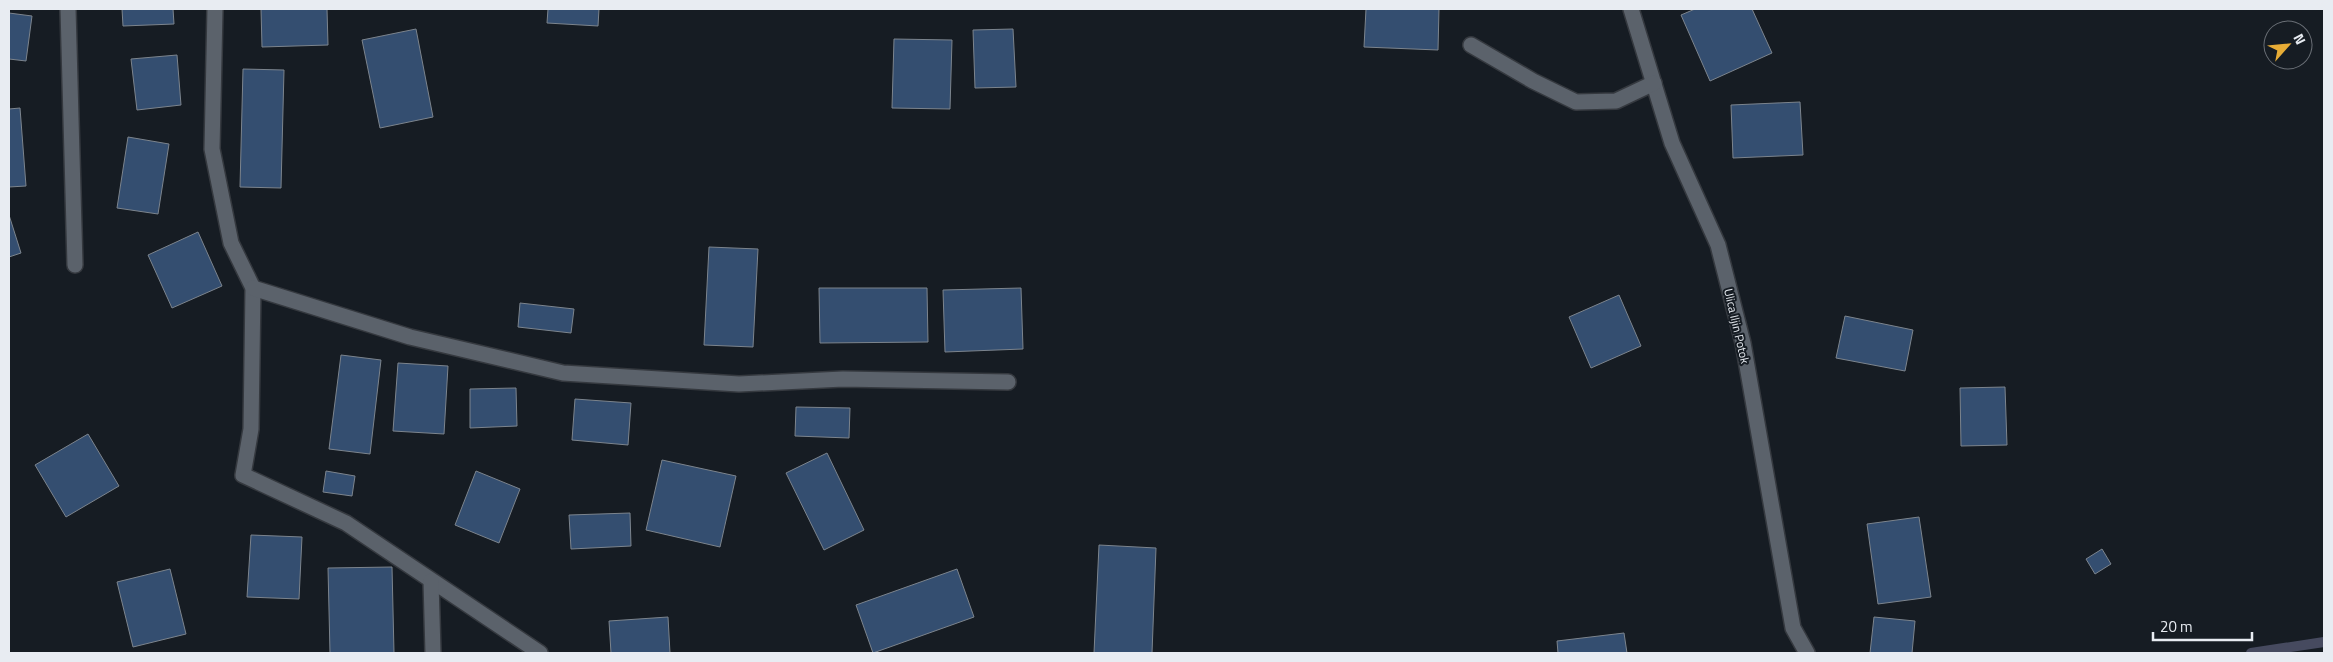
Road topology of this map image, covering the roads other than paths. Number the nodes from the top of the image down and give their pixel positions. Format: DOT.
graph roads {
  1 [pos="68,9"];
  2 [pos="215,9"];
  3 [pos="1631,9"];
  4 [pos="1472,45"];
  5 [pos="1654,82"];
  6 [pos="75,265"];
  7 [pos="253,288"];
  8 [pos="1008,382"];
  9 [pos="431,581"];
  10 [pos="432,653"];
  11 [pos="540,653"];
  12 [pos="1807,653"];
  1 -- 6 [label="street"];
  2 -- 7 [label="street"];
  3 -- 5 [label="street, Ulica Iljin Potok"];
  4 -- 5 [label="street"];
  5 -- 12 [label="street, Ulica Iljin Potok"];
  7 -- 8 [label="street"];
  7 -- 9 [label="street"];
  9 -- 10 [label="street"];
  9 -- 11 [label="street"];
}
